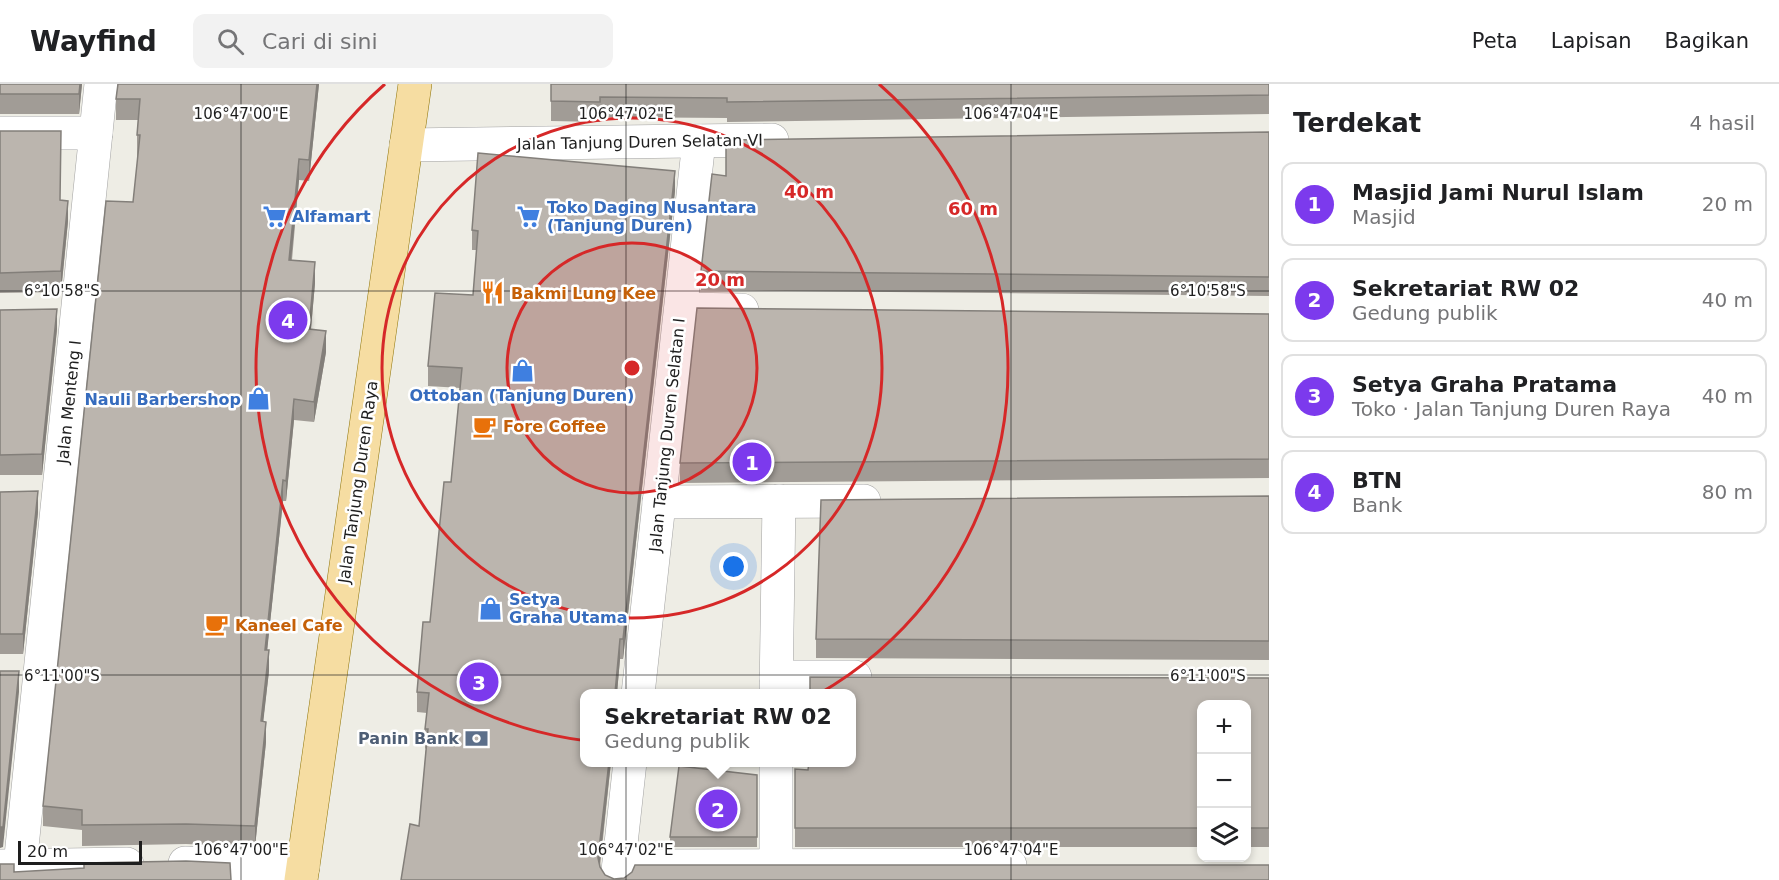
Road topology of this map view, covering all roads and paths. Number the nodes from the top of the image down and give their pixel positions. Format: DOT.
graph roads {
  1 [pos="101,84"];
  2 [pos="415,84"];
  3 [pos="0,133"];
  4 [pos="96,133"];
  5 [pos="806,140"];
  6 [pos="699,141"];
  7 [pos="406,145"];
  8 [pos="681,309"];
  9 [pos="78,310"];
  10 [pos="775,310"];
  11 [pos="45,311"];
  12 [pos="24,493"];
  13 [pos="59,493"];
  14 [pos="898,500"];
  15 [pos="779,501"];
  16 [pos="659,502"];
  17 [pos="881,677"];
  18 [pos="776,685"];
  19 [pos="638,689"];
  20 [pos="629,767"];
  21 [pos="776,767"];
  22 [pos="776,865"];
  23 [pos="1034,865"];
  24 [pos="10,866"];
  25 [pos="618,873"];
  26 [pos="302,874"];
  1 -- 4 [label="street, Jalan Menteng I"];
  2 -- 7 [label="main road, Jalan Tanjung Duren Raya"];
  3 -- 4 [label="street"];
  4 -- 9 [label="street, Jalan Menteng I"];
  5 -- 6 [label="street, Jalan Tanjung Duren Selatan VI"];
  6 -- 7 [label="street, Jalan Tanjung Duren Selatan VI"];
  6 -- 8 [label="street, Jalan Tanjung Duren Selatan I"];
  7 -- 26 [label="main road, Jalan Tanjung Duren Raya"];
  8 -- 10 [label="street"];
  8 -- 16 [label="street, Jalan Tanjung Duren Selatan I"];
  9 -- 11 [label="street"];
  9 -- 13 [label="street, Jalan Menteng I"];
  12 -- 13 [label="street"];
  13 -- 24 [label="street, Jalan Menteng I"];
  14 -- 15 [label="street"];
  15 -- 16 [label="street"];
  15 -- 18 [label="street"];
  16 -- 19 [label="street, Jalan Tanjung Duren Selatan I"];
  17 -- 18 [label="street"];
  20 -- 25 [label="street"];
  21 -- 22 [label="street"];
  22 -- 23 [label="street"];
  22 -- 25 [label="street"];
  24 -- 26 [label="street"];
}
